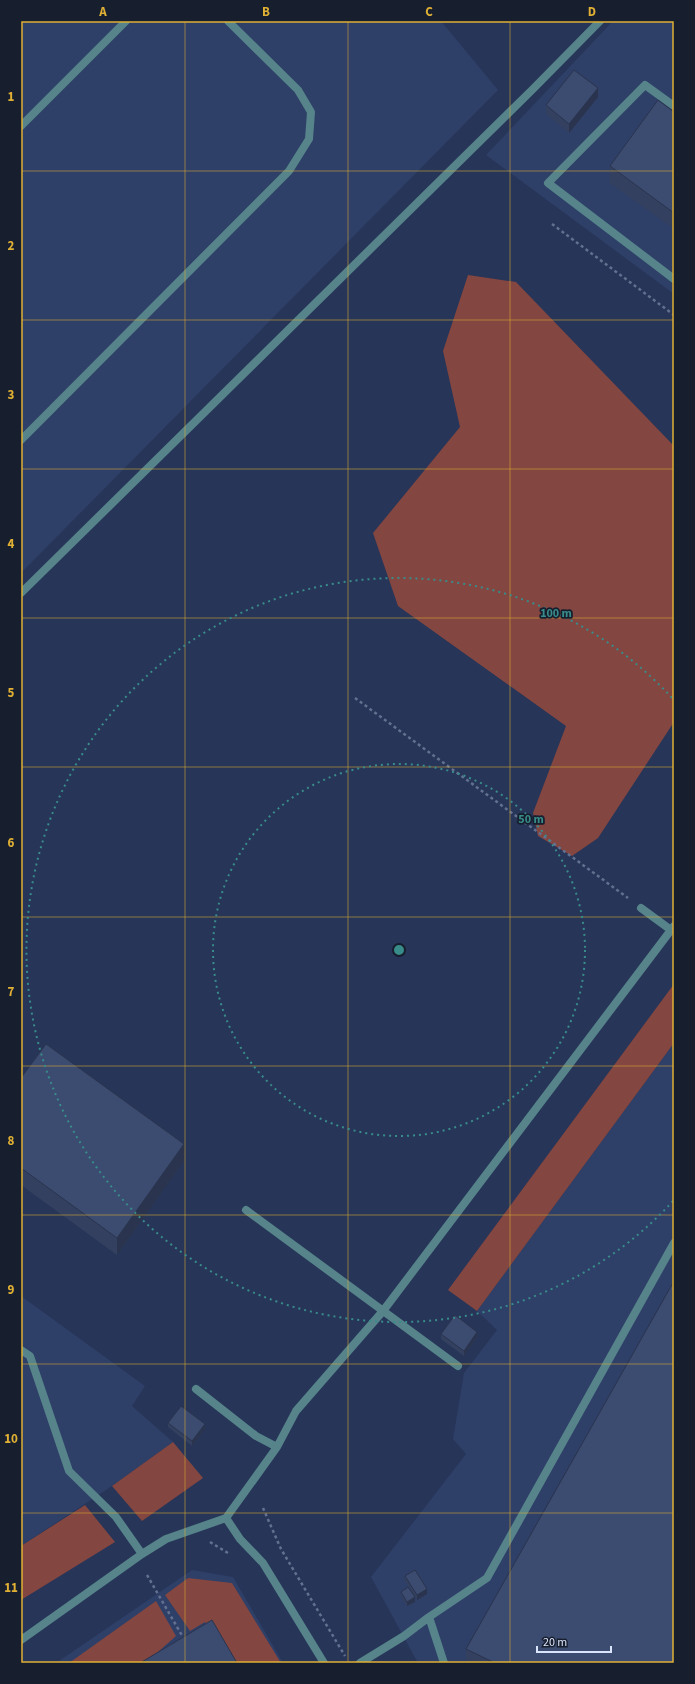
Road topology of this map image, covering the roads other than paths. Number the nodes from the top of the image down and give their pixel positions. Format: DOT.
graph roads {
  1 [pos="126,21"];
  2 [pos="228,21"];
  3 [pos="600,21"];
  4 [pos="674,106"];
  5 [pos="21,126"];
  6 [pos="674,278"];
  7 [pos="21,440"];
  8 [pos="21,593"];
  9 [pos="641,908"];
  10 [pos="673,928"];
  11 [pos="246,1210"];
  12 [pos="674,1243"];
  13 [pos="383,1311"];
  14 [pos="21,1350"];
  15 [pos="458,1366"];
  16 [pos="196,1389"];
  17 [pos="277,1447"];
  18 [pos="226,1518"];
  19 [pos="142,1554"];
  20 [pos="429,1617"];
  21 [pos="21,1640"];
  22 [pos="324,1663"];
  23 [pos="360,1663"];
  24 [pos="444,1663"];
  1 -- 5 [label="lane"];
  2 -- 7 [label="lane"];
  3 -- 8 [label="lane"];
  4 -- 6 [label="lane"];
  9 -- 10 [label="lane"];
  10 -- 13 [label="lane"];
  11 -- 13 [label="lane"];
  12 -- 20 [label="lane"];
  13 -- 15 [label="lane"];
  13 -- 17 [label="lane"];
  14 -- 19 [label="lane"];
  16 -- 17 [label="lane"];
  17 -- 18 [label="lane"];
  18 -- 19 [label="lane"];
  18 -- 22 [label="lane"];
  19 -- 21 [label="lane"];
  20 -- 23 [label="lane"];
  20 -- 24 [label="lane"];
}
